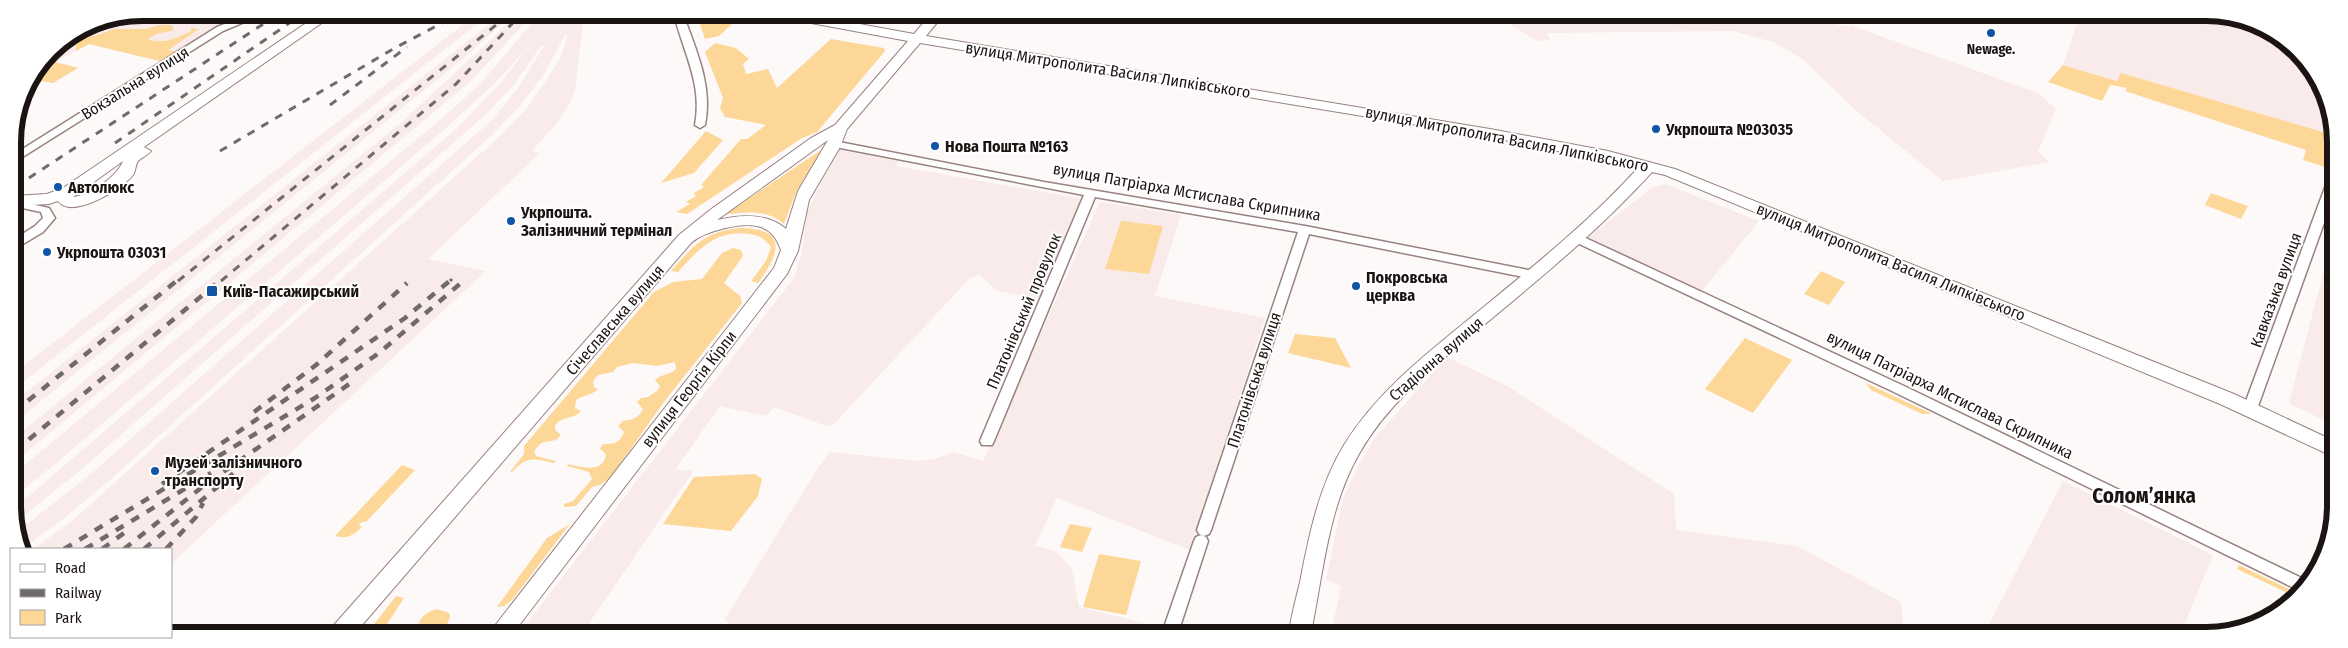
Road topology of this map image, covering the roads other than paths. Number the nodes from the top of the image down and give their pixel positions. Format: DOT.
graph roads {
  1 [pos="238,22"];
  2 [pos="316,22"];
  3 [pos="328,22"];
  4 [pos="681,22"];
  5 [pos="826,22"];
  6 [pos="931,22"];
  7 [pos="916,38"];
  8 [pos="700,125"];
  9 [pos="840,128"];
  10 [pos="834,144"];
  11 [pos="22,154"];
  12 [pos="128,165"];
  13 [pos="1649,166"];
  14 [pos="103,169"];
  15 [pos="69,191"];
  16 [pos="1091,193"];
  17 [pos="22,202"];
  18 [pos="22,204"];
  19 [pos="2327,206"];
  20 [pos="1305,230"];
  21 [pos="1577,238"];
  22 [pos="686,239"];
  23 [pos="22,240"];
  24 [pos="790,251"];
  25 [pos="1533,275"];
  26 [pos="2250,409"];
  27 [pos="987,441"];
  28 [pos="2327,447"];
  29 [pos="2298,584"];
  30 [pos="363,608"];
  31 [pos="1302,626"];
  32 [pos="346,627"];
  33 [pos="360,627"];
  34 [pos="505,627"];
  35 [pos="1172,627"];
  1 -- 11 [label="street, Вокзальна вулиця"];
  2 -- 14 [label="street"];
  3 -- 12 [label="street"];
  4 -- 8 [label="street"];
  5 -- 7 [label="street, вулиця Митрополита Василя Липківського"];
  6 -- 7 [label="street, Січеславська вулиця"];
  7 -- 9 [label="street, Січеславська вулиця"];
  7 -- 13 [label="street, вулиця Митрополита Василя Липківського"];
  9 -- 10 [label="street, вулиця Георгія Кірпи"];
  9 -- 22 [label="street, Січеславська вулиця"];
  10 -- 16 [label="street, вулиця Патріарха Мстислава Скрипника"];
  10 -- 24 [label="street, вулиця Георгія Кірпи"];
  12 -- 14 [label="street"];
  12 -- 15 [label="street"];
  13 -- 21 [label="street, Стадіонна вулиця"];
  13 -- 26 [label="street, вулиця Митрополита Василя Липківського"];
  14 -- 15 [label="street"];
  15 -- 17 [label="street"];
  16 -- 20 [label="street, вулиця Патріарха Мстислава Скрипника"];
  16 -- 27 [label="street, Платонівський провулок"];
  18 -- 23 [label="street"];
  19 -- 26 [label="street, Кавказька вулиця"];
  20 -- 25 [label="street, вулиця Патріарха Мстислава Скрипника"];
  20 -- 35 [label="street, Платонівська вулиця"];
  21 -- 25 [label="street, Стадіонна вулиця"];
  21 -- 29 [label="street, вулиця Патріарха Мстислава Скрипника"];
  22 -- 24 [label="street"];
  22 -- 30 [label="street, Січеславська вулиця"];
  24 -- 34 [label="street, вулиця Георгія Кірпи"];
  25 -- 31 [label="street, Стадіонна вулиця"];
  26 -- 28 [label="street, вулиця Митрополита Василя Липківського"];
  30 -- 32 [label="street, Січеславська вулиця"];
  30 -- 33 [label="street"];
}
